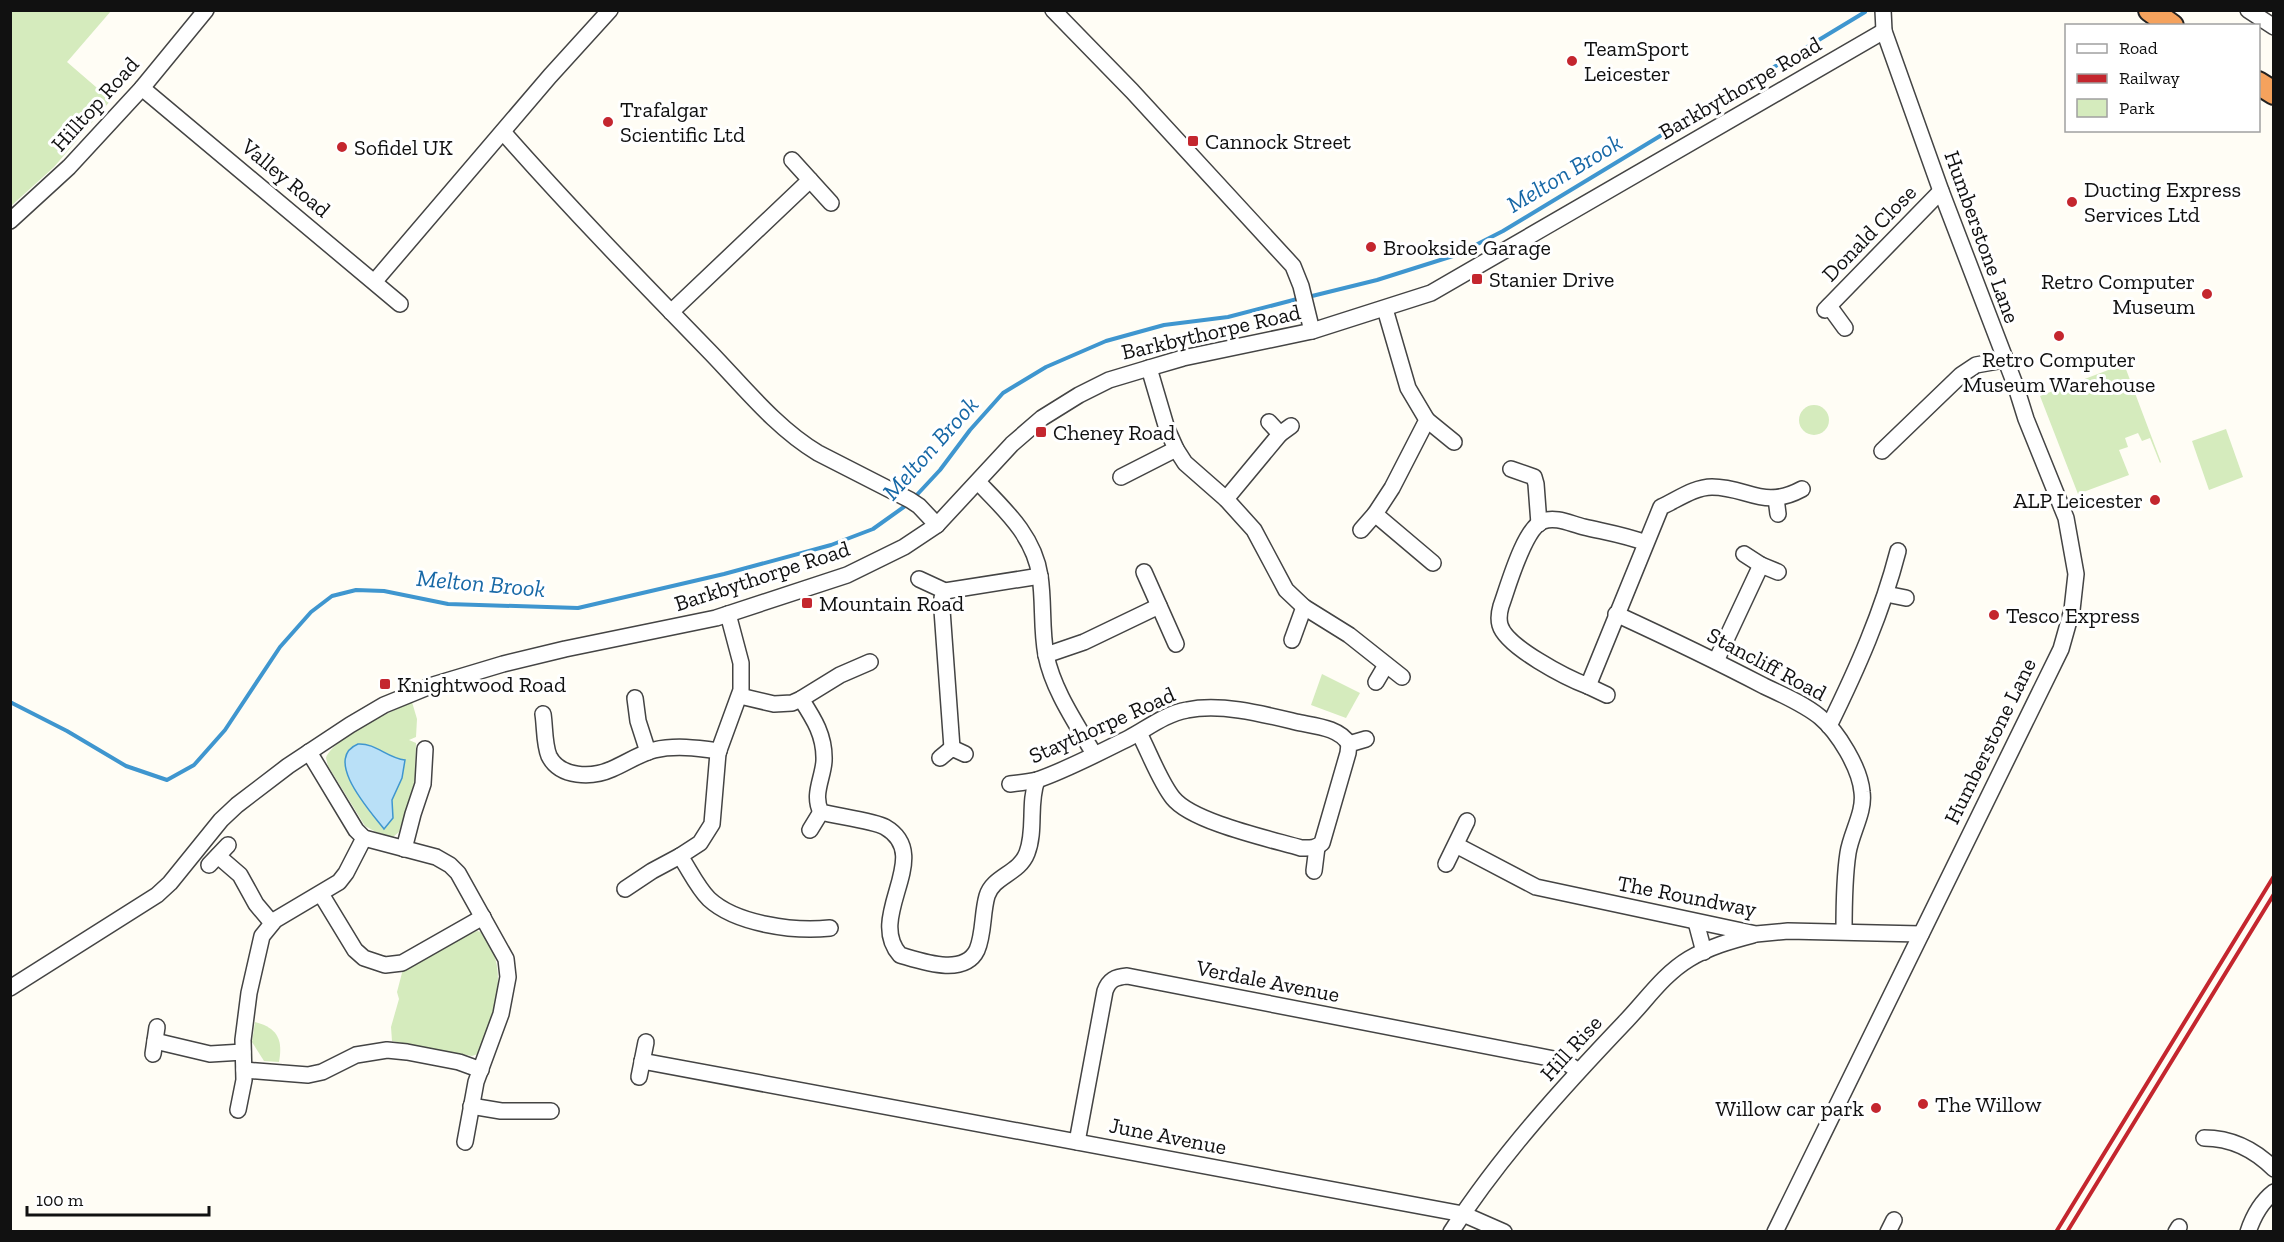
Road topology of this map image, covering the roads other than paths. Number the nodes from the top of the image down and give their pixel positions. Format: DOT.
graph roads {
  1 [pos="206,10"];
  2 [pos="610,10"];
  3 [pos="1053,10"];
  4 [pos="1883,10"];
  5 [pos="2150,10"];
  6 [pos="2248,10"];
  7 [pos="2169,24"];
  8 [pos="2274,27"];
  9 [pos="1884,32"];
  10 [pos="2260,84"];
  11 [pos="142,88"];
  12 [pos="2274,93"];
  13 [pos="503,132"];
  14 [pos="792,160"];
  15 [pos="810,180"];
  16 [pos="1941,191"];
  17 [pos="831,203"];
  18 [pos="10,221"];
  19 [pos="375,281"];
  20 [pos="400,304"];
  21 [pos="1384,309"];
  22 [pos="671,312"];
  23 [pos="1845,328"];
  24 [pos="1312,331"];
  25 [pos="2004,360"];
  26 [pos="1149,368"];
  27 [pos="1427,420"];
  28 [pos="1269,422"];
  29 [pos="1454,442"];
  30 [pos="1176,449"];
  31 [pos="1892,449"];
  32 [pos="1511,469"];
  33 [pos="1121,477"];
  34 [pos="978,482"];
  35 [pos="1802,489"];
  36 [pos="1776,498"];
  37 [pos="1226,499"];
  38 [pos="1375,514"];
  39 [pos="1778,514"];
  40 [pos="1539,524"];
  41 [pos="937,525"];
  42 [pos="1361,530"];
  43 [pos="1646,543"];
  44 [pos="1898,551"];
  45 [pos="1744,554"];
  46 [pos="1433,563"];
  47 [pos="1761,566"];
  48 [pos="1144,572"];
  49 [pos="1778,572"];
  50 [pos="1040,576"];
  51 [pos="919,579"];
  52 [pos="945,591"];
  53 [pos="1886,594"];
  54 [pos="1906,598"];
  55 [pos="1159,606"];
  56 [pos="1304,607"];
  57 [pos="728,614"];
  58 [pos="1616,614"];
  59 [pos="1292,640"];
  60 [pos="1176,644"];
  61 [pos="1046,655"];
  62 [pos="1716,661"];
  63 [pos="870,662"];
  64 [pos="1386,665"];
  65 [pos="840,675"];
  66 [pos="1402,677"];
  67 [pos="1376,682"];
  68 [pos="1588,686"];
  69 [pos="848,689"];
  70 [pos="634,694"];
  71 [pos="1607,695"];
  72 [pos="740,696"];
  73 [pos="801,699"];
  74 [pos="543,714"];
  75 [pos="1829,726"];
  76 [pos="1139,733"];
  77 [pos="1366,739"];
  78 [pos="1349,744"];
  79 [pos="719,751"];
  80 [pos="309,752"];
  81 [pos="648,752"];
  82 [pos="952,753"];
  83 [pos="1094,754"];
  84 [pos="430,760"];
  85 [pos="1037,780"];
  86 [pos="1010,784"];
  87 [pos="821,812"];
  88 [pos="1467,821"];
  89 [pos="810,830"];
  90 [pos="364,838"];
  91 [pos="1456,845"];
  92 [pos="1317,847"];
  93 [pos="404,849"];
  94 [pos="218,855"];
  95 [pos="680,856"];
  96 [pos="1446,864"];
  97 [pos="1314,871"];
  98 [pos="635,887"];
  99 [pos="321,894"];
  100 [pos="483,917"];
  101 [pos="1696,922"];
  102 [pos="272,923"];
  103 [pos="830,928"];
  104 [pos="1844,931"];
  105 [pos="1921,933"];
  106 [pos="1756,934"];
  107 [pos="1704,951"];
  108 [pos="10,988"];
  109 [pos="155,1040"];
  110 [pos="646,1042"];
  111 [pos="243,1052"];
  112 [pos="642,1061"];
  113 [pos="244,1070"];
  114 [pos="481,1070"];
  115 [pos="1578,1071"];
  116 [pos="639,1077"];
  117 [pos="471,1106"];
  118 [pos="238,1110"];
  119 [pos="540,1116"];
  120 [pos="2204,1138"];
  121 [pos="465,1142"];
  122 [pos="1077,1142"];
  123 [pos="2274,1169"];
  124 [pos="2274,1192"];
  125 [pos="1463,1214"];
  126 [pos="1451,1232"];
  127 [pos="1504,1232"];
  128 [pos="1775,1232"];
  129 [pos="2248,1232"];
  1 -- 11 [label="street, Hilltop Road"];
  2 -- 13 [label="street"];
  3 -- 24 [label="street"];
  4 -- 9 [label="street, Humberstone Lane"];
  5 -- 7 [label="highway"];
  6 -- 8 [label="street"];
  9 -- 16 [label="street, Humberstone Lane"];
  9 -- 21 [label="street, Barkbythorpe Road"];
  10 -- 12 [label="highway"];
  11 -- 18 [label="street, Hilltop Road"];
  11 -- 19 [label="street, Valley Road"];
  13 -- 19 [label="street"];
  13 -- 22 [label="street"];
  14 -- 15 [label="street"];
  15 -- 17 [label="street"];
  15 -- 22 [label="street"];
  16 -- 23 [label="street, Donald Close"];
  16 -- 25 [label="street, Humberstone Lane"];
  19 -- 20 [label="street, Valley Road"];
  21 -- 24 [label="street, Barkbythorpe Road"];
  21 -- 27 [label="street"];
  22 -- 41 [label="street"];
  24 -- 26 [label="street, Barkbythorpe Road"];
  25 -- 31 [label="street"];
  25 -- 105 [label="street, Humberstone Lane"];
  26 -- 30 [label="street"];
  26 -- 34 [label="street, Barkbythorpe Road"];
  27 -- 29 [label="street"];
  27 -- 38 [label="street"];
  28 -- 37 [label="street"];
  30 -- 33 [label="street"];
  30 -- 37 [label="street"];
  32 -- 40 [label="street"];
  34 -- 41 [label="street, Barkbythorpe Road"];
  34 -- 50 [label="street"];
  35 -- 36 [label="street"];
  36 -- 39 [label="street"];
  36 -- 43 [label="street"];
  37 -- 56 [label="street"];
  38 -- 42 [label="street"];
  38 -- 46 [label="street"];
  40 -- 43 [label="street"];
  40 -- 68 [label="street"];
  41 -- 57 [label="street, Barkbythorpe Road"];
  43 -- 58 [label="street"];
  44 -- 53 [label="street"];
  45 -- 47 [label="street"];
  47 -- 49 [label="street"];
  47 -- 62 [label="street"];
  48 -- 55 [label="street"];
  50 -- 52 [label="street"];
  50 -- 61 [label="street"];
  51 -- 52 [label="street"];
  52 -- 82 [label="street"];
  53 -- 54 [label="street"];
  53 -- 75 [label="street"];
  55 -- 60 [label="street"];
  55 -- 61 [label="street"];
  56 -- 59 [label="street"];
  56 -- 64 [label="street"];
  57 -- 72 [label="street"];
  57 -- 80 [label="street, Barkbythorpe Road"];
  58 -- 62 [label="street, Stancliff Road"];
  58 -- 68 [label="street"];
  61 -- 83 [label="street"];
  62 -- 75 [label="street, Stancliff Road"];
  63 -- 65 [label="street"];
  64 -- 66 [label="street"];
  64 -- 67 [label="street"];
  65 -- 69 [label="street"];
  65 -- 73 [label="street"];
  68 -- 71 [label="street"];
  70 -- 81 [label="street"];
  72 -- 73 [label="street"];
  72 -- 79 [label="street"];
  73 -- 87 [label="street"];
  74 -- 81 [label="street"];
  75 -- 104 [label="street, Stancliff Road"];
  76 -- 78 [label="street, Staythorpe Road"];
  76 -- 83 [label="street, Staythorpe Road"];
  76 -- 92 [label="street"];
  77 -- 78 [label="street"];
  78 -- 92 [label="street"];
  79 -- 81 [label="street"];
  79 -- 95 [label="street"];
  80 -- 90 [label="street"];
  80 -- 108 [label="street, Barkbythorpe Road"];
  83 -- 85 [label="street, Staythorpe Road"];
  84 -- 93 [label="street"];
  85 -- 86 [label="street, Staythorpe Road"];
  85 -- 87 [label="street"];
  87 -- 89 [label="street"];
  88 -- 91 [label="street"];
  90 -- 93 [label="street"];
  90 -- 99 [label="street"];
  91 -- 96 [label="street"];
  91 -- 101 [label="street, The Roundway"];
  92 -- 97 [label="street"];
  93 -- 100 [label="street"];
  94 -- 102 [label="street"];
  95 -- 98 [label="street"];
  95 -- 103 [label="street"];
  99 -- 100 [label="street"];
  99 -- 102 [label="street"];
  100 -- 114 [label="street"];
  101 -- 106 [label="street, The Roundway"];
  101 -- 107 [label="street"];
  102 -- 111 [label="street"];
  104 -- 105 [label="street, The Roundway"];
  104 -- 106 [label="street, The Roundway"];
  105 -- 128 [label="street, Humberstone Lane"];
  106 -- 107 [label="street, Hill Rise"];
  107 -- 115 [label="street, Hill Rise"];
  109 -- 111 [label="street"];
  110 -- 112 [label="street"];
  111 -- 113 [label="street"];
  112 -- 116 [label="street"];
  112 -- 122 [label="street, June Avenue"];
  113 -- 114 [label="street"];
  113 -- 118 [label="street"];
  114 -- 117 [label="street"];
  115 -- 122 [label="street, Verdale Avenue"];
  115 -- 125 [label="street, Hill Rise"];
  117 -- 119 [label="street"];
  117 -- 121 [label="street"];
  120 -- 123 [label="street"];
  122 -- 125 [label="street, June Avenue"];
  124 -- 129 [label="street"];
  125 -- 126 [label="street, Hill Rise"];
  125 -- 127 [label="street, June Avenue"];
}
